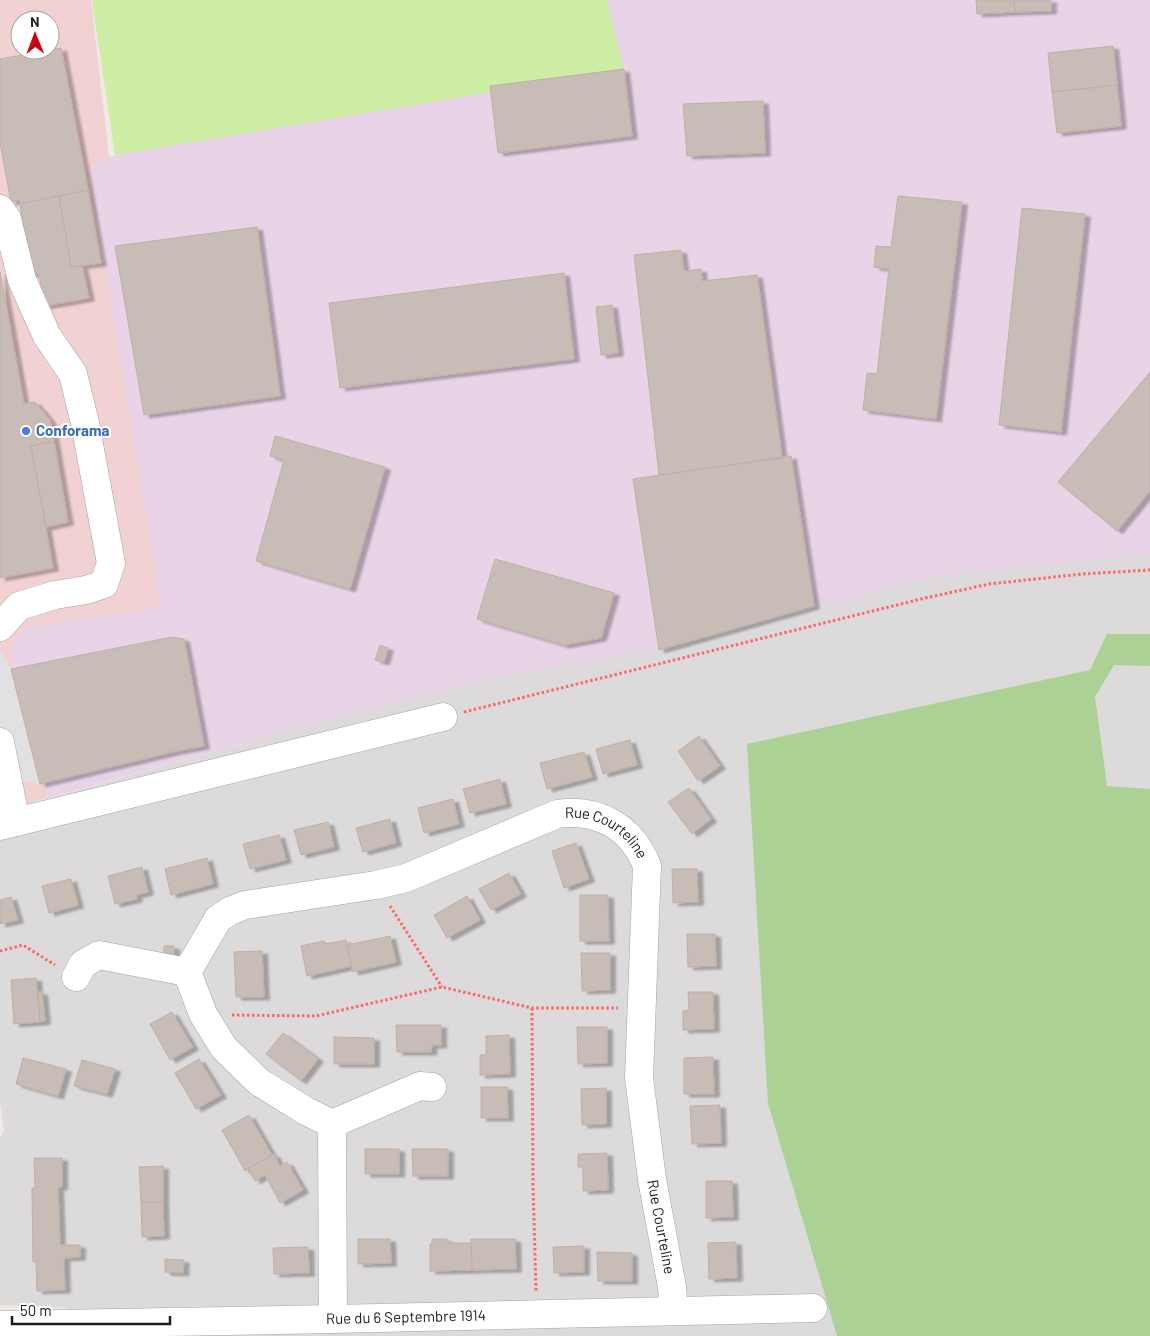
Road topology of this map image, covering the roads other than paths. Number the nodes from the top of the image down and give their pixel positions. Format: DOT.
graph roads {
  1 [pos="0,209"];
  2 [pos="0,627"];
  3 [pos="443,717"];
  4 [pos="0,742"];
  5 [pos="8,824"];
  6 [pos="187,972"];
  7 [pos="76,977"];
  8 [pos="432,1087"];
  9 [pos="332,1124"];
  10 [pos="813,1308"];
  11 [pos="674,1310"];
  12 [pos="333,1319"];
  13 [pos="0,1325"];
  1 -- 2 [label="street"];
  3 -- 5 [label="street"];
  4 -- 5 [label="street"];
  6 -- 7 [label="street"];
  6 -- 9 [label="street"];
  6 -- 11 [label="street, Rue Courteline"];
  8 -- 9 [label="street"];
  9 -- 12 [label="street"];
  10 -- 11 [label="street, Rue du 6 Septembre 1914"];
  11 -- 12 [label="street, Rue du 6 Septembre 1914"];
  12 -- 13 [label="street, Rue du 6 Septembre 1914"];
}
